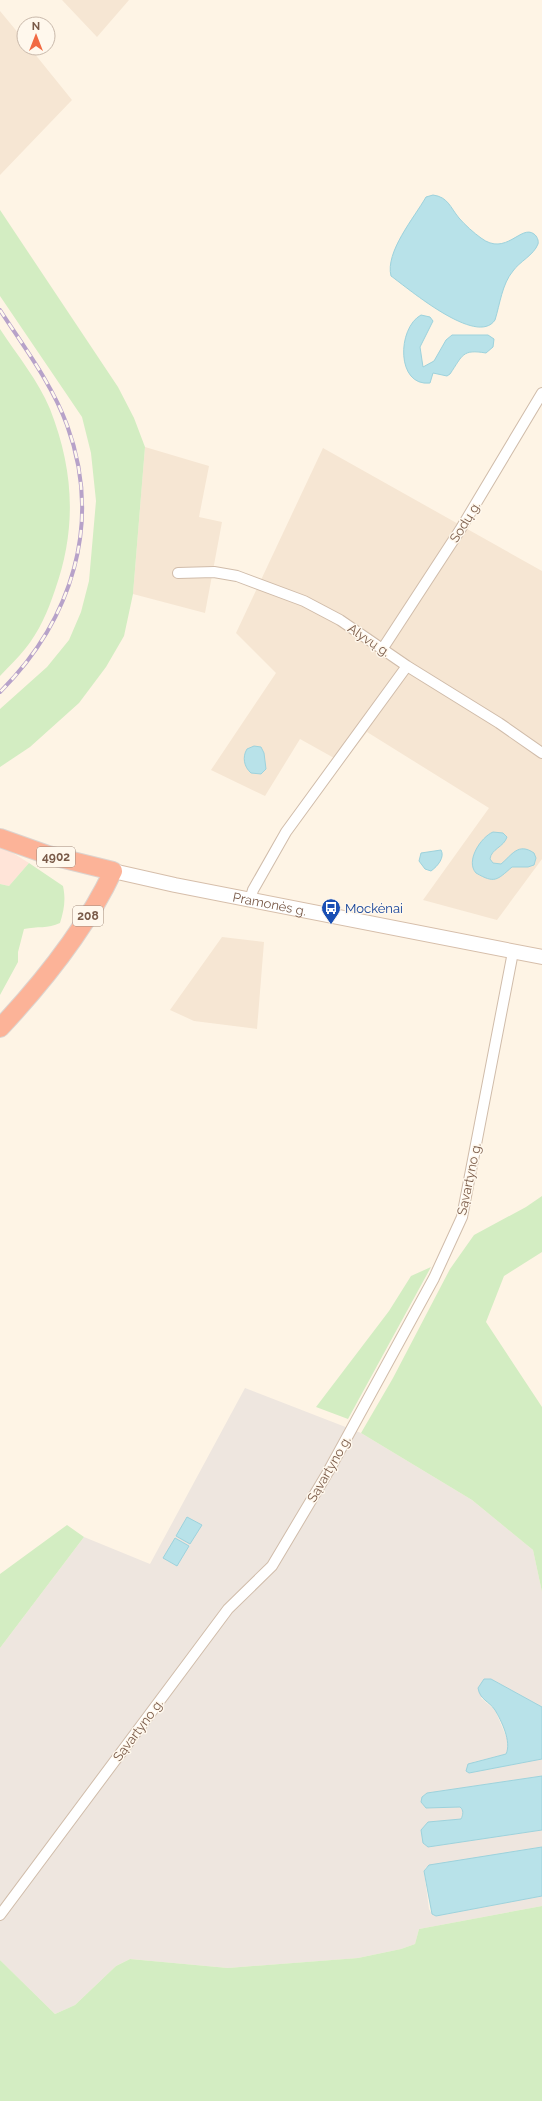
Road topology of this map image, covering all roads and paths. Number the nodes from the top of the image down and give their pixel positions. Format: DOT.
graph roads {
  1 [pos="542,393"];
  2 [pos="178,573"];
  3 [pos="383,648"];
  4 [pos="407,666"];
  5 [pos="542,753"];
  6 [pos="0,838"];
  7 [pos="113,871"];
  8 [pos="250,900"];
  9 [pos="513,952"];
  10 [pos="542,958"];
  11 [pos="0,1028"];
  12 [pos="0,1915"];
  1 -- 3 [label="street, Sodų g."];
  2 -- 3 [label="street, Alyvų g."];
  3 -- 4 [label="street, Alyvų g."];
  4 -- 5 [label="street, Alyvų g."];
  4 -- 8 [label="street"];
  6 -- 7 [label="highway, Pramonės g. / 4902"];
  7 -- 8 [label="main road, Pramonės g. / 4902"];
  7 -- 11 [label="highway, 208"];
  8 -- 9 [label="main road, Pramonės g. / 4902"];
  9 -- 10 [label="main road, Pramonės g. / 4902"];
  9 -- 12 [label="street, Sąvartyno g."];
}
